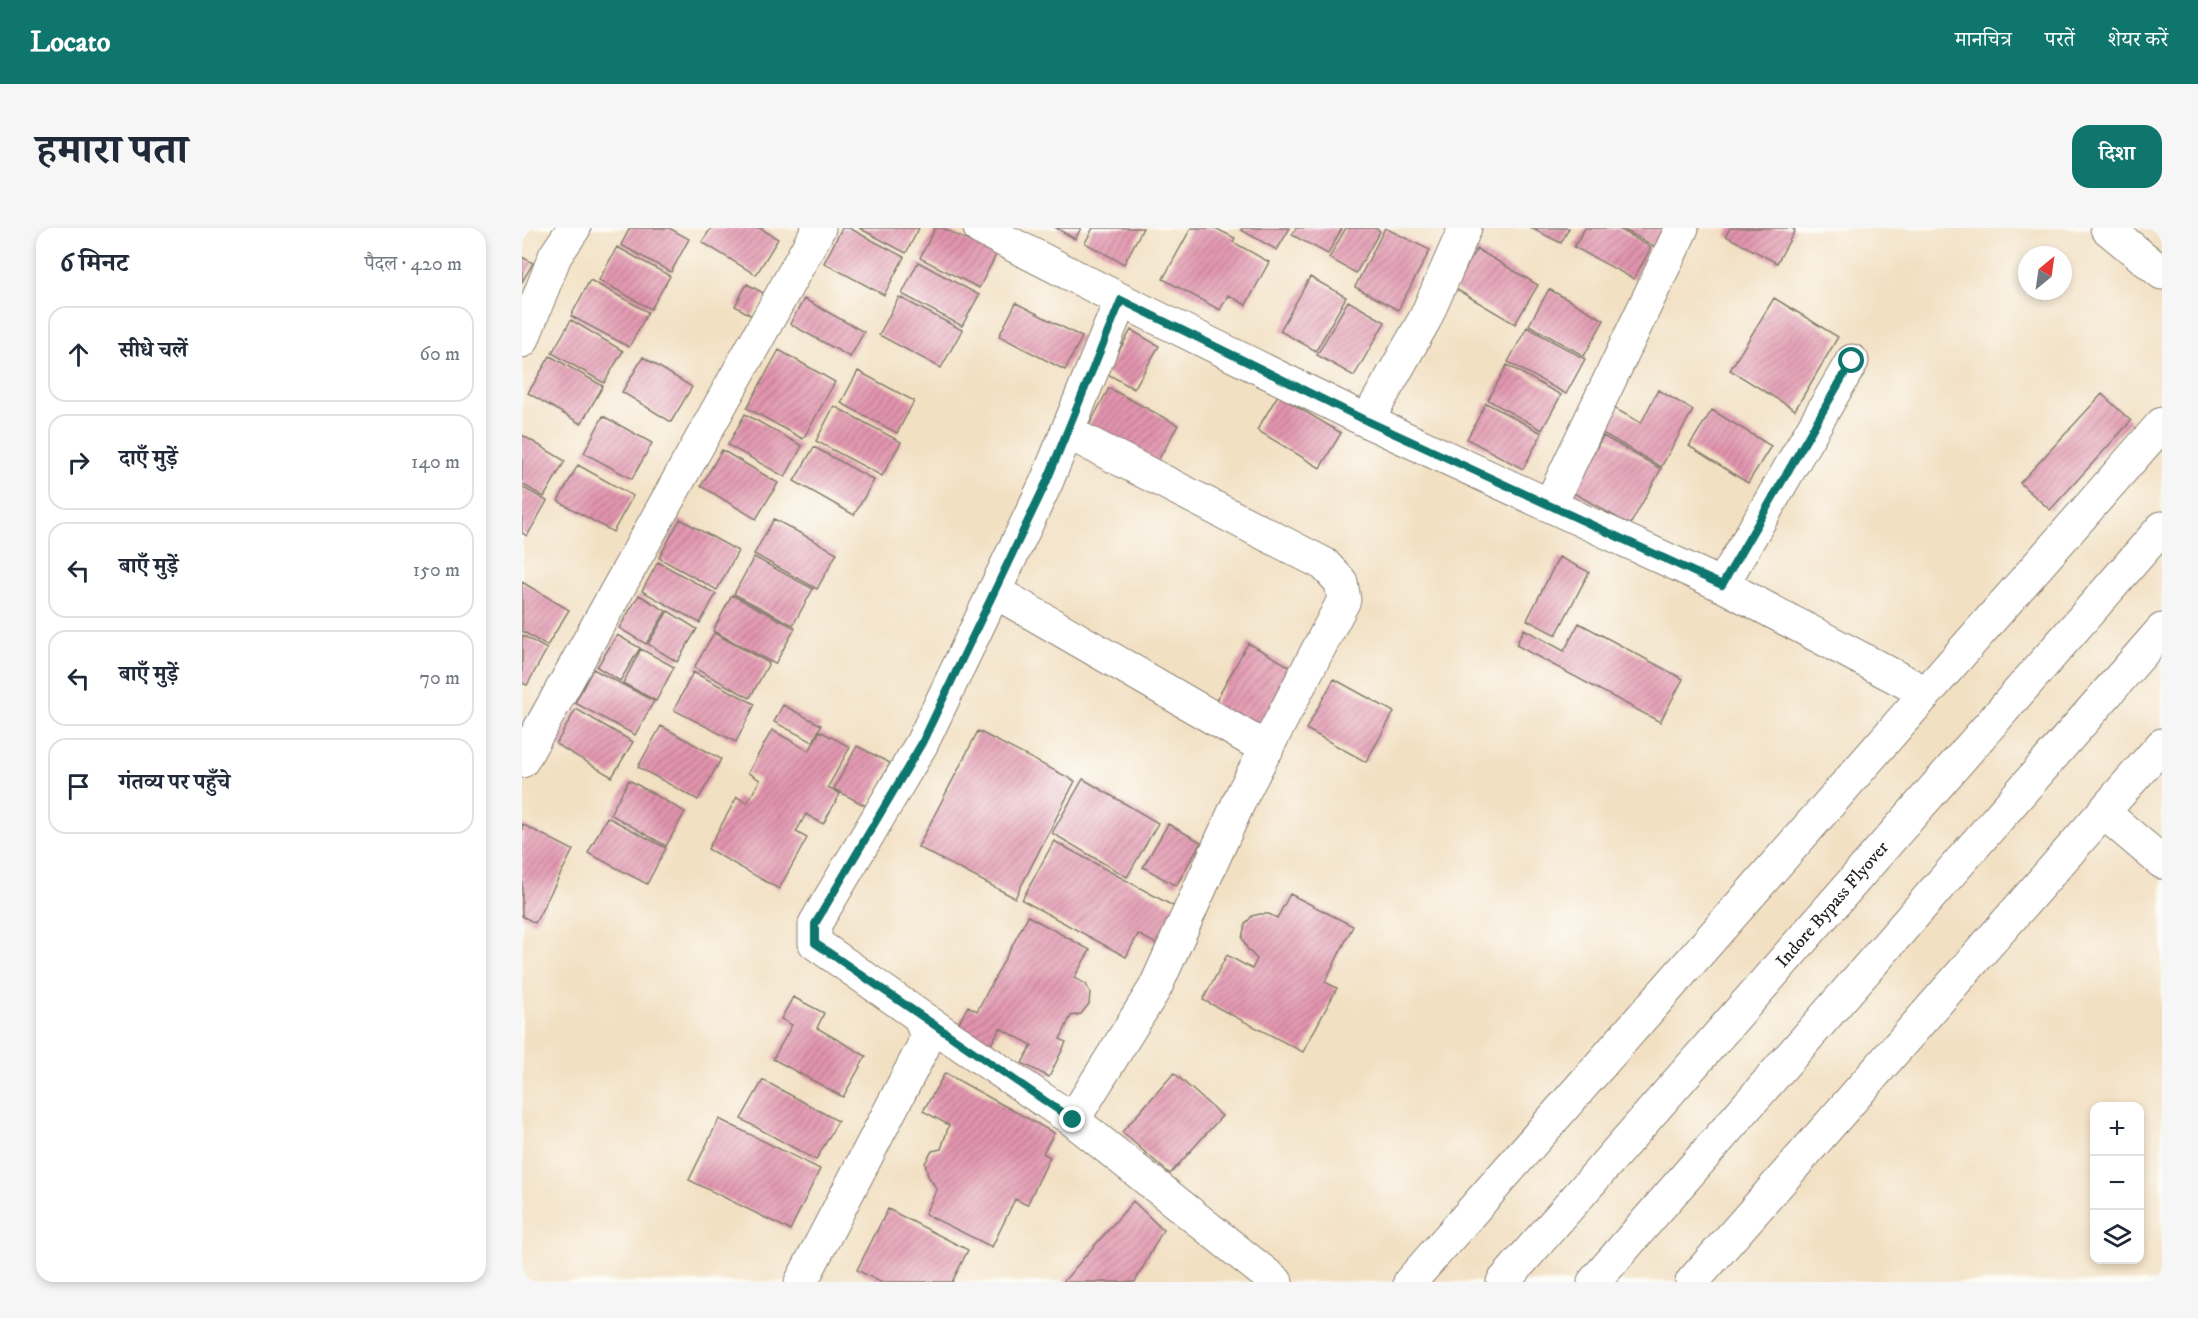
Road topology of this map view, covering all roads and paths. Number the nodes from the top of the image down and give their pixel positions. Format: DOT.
graph roads {
  1 [pos="574,228"];
  2 [pos="980,228"];
  3 [pos="1682,228"];
  4 [pos="2107,228"];
  5 [pos="817,229"];
  6 [pos="1456,231"];
  7 [pos="2162,273"];
  8 [pos="1121,300"];
  9 [pos="522,341"];
  10 [pos="1852,361"];
  11 [pos="1367,421"];
  12 [pos="2162,424"];
  13 [pos="1067,432"];
  14 [pos="1550,505"];
  15 [pos="2162,528"];
  16 [pos="1722,585"];
  17 [pos="994,591"];
  18 [pos="2162,630"];
  19 [pos="1926,693"];
  20 [pos="2162,744"];
  21 [pos="1267,749"];
  22 [pos="522,761"];
  23 [pos="2103,812"];
  24 [pos="2162,862"];
  25 [pos="919,1016"];
  26 [pos="1073,1120"];
  27 [pos="801,1282"];
  28 [pos="1276,1282"];
  29 [pos="1410,1282"];
  30 [pos="1503,1282"];
  31 [pos="1594,1282"];
  32 [pos="1692,1282"];
  1 -- 9 [label="main road"];
  2 -- 8 [label="main road"];
  3 -- 14 [label="main road"];
  4 -- 7 [label="main road"];
  5 -- 22 [label="main road"];
  6 -- 11 [label="main road"];
  8 -- 11 [label="main road"];
  8 -- 13 [label="main road"];
  10 -- 16 [label="main road"];
  11 -- 14 [label="main road"];
  12 -- 19 [label="main road"];
  13 -- 17 [label="main road"];
  13 -- 21 [label="main road"];
  14 -- 16 [label="main road"];
  15 -- 30 [label="main road, Indore Bypass Flyover"];
  16 -- 19 [label="main road"];
  17 -- 21 [label="main road"];
  17 -- 25 [label="main road"];
  18 -- 31 [label="main road"];
  19 -- 29 [label="main road"];
  20 -- 23 [label="main road"];
  21 -- 26 [label="main road"];
  23 -- 24 [label="main road"];
  23 -- 32 [label="main road"];
  25 -- 26 [label="main road"];
  25 -- 27 [label="main road"];
  26 -- 28 [label="main road"];
}
